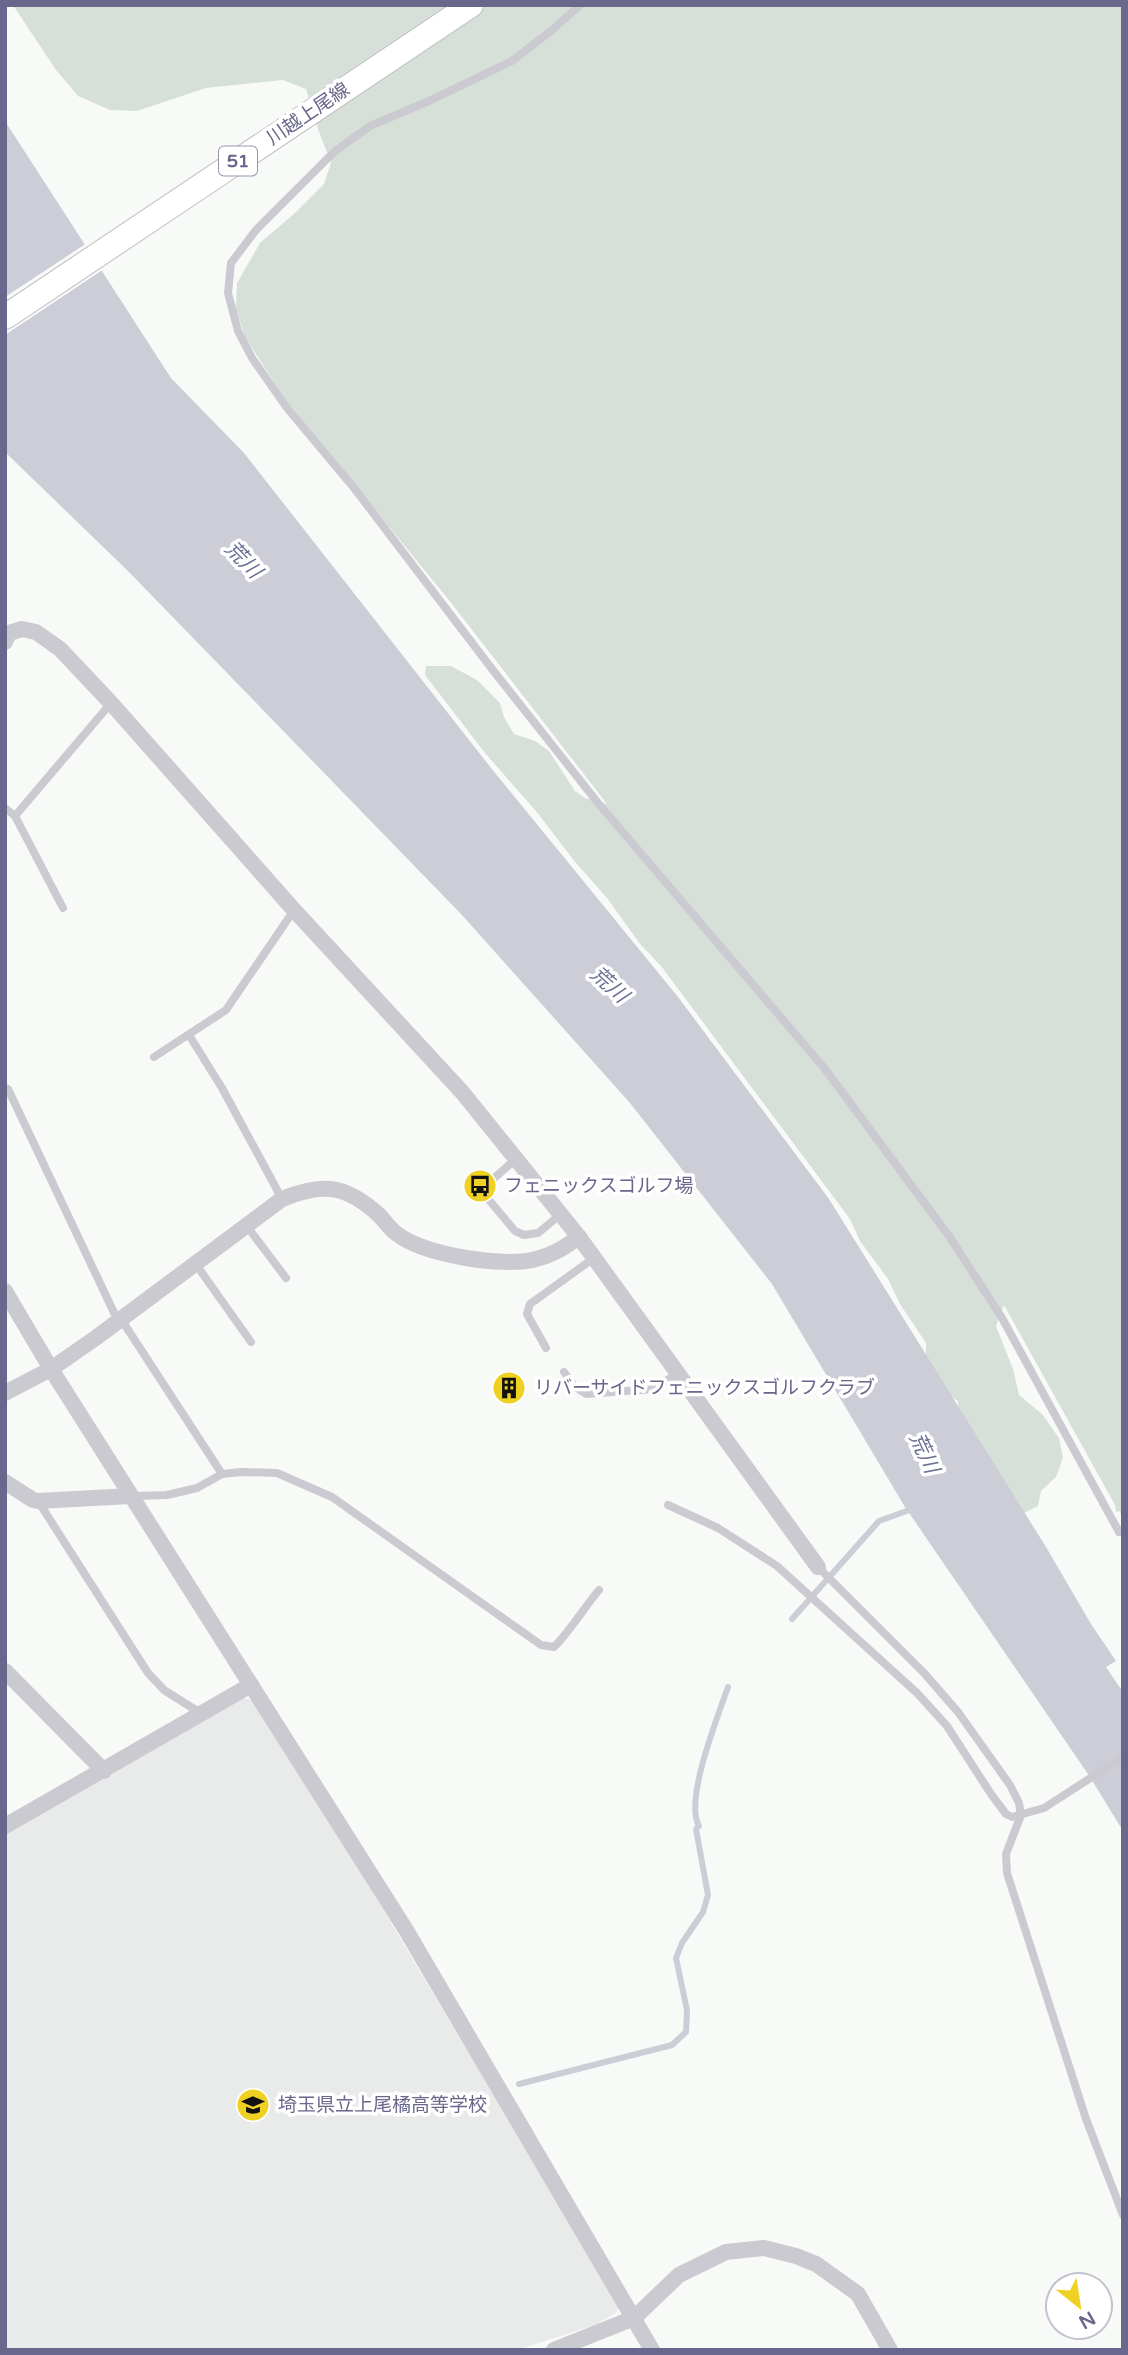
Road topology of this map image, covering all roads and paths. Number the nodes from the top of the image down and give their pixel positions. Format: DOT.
graph roads {
  1 [pos="471,5"];
  2 [pos="580,5"];
  3 [pos="5,317"];
  4 [pos="7,637"];
  5 [pos="111,703"];
  6 [pos="5,808"];
  7 [pos="15,816"];
  8 [pos="62,908"];
  9 [pos="293,910"];
  10 [pos="189,1035"];
  11 [pos="154,1057"];
  12 [pos="5,1088"];
  13 [pos="517,1158"];
  14 [pos="282,1199"];
  15 [pos="561,1214"];
  16 [pos="246,1225"];
  17 [pos="579,1237"];
  18 [pos="593,1258"];
  19 [pos="195,1263"];
  20 [pos="286,1278"];
  21 [pos="5,1290"];
  22 [pos="120,1320"];
  23 [pos="251,1342"];
  24 [pos="546,1348"];
  25 [pos="51,1369"];
  26 [pos="564,1372"];
  27 [pos="678,1373"];
  28 [pos="5,1393"];
  29 [pos="222,1474"];
  30 [pos="5,1482"];
  31 [pos="131,1496"];
  32 [pos="38,1501"];
  33 [pos="668,1505"];
  34 [pos="1121,1533"];
  35 [pos="818,1567"];
  36 [pos="599,1590"];
  37 [pos="5,1671"];
  38 [pos="251,1685"];
  39 [pos="202,1714"];
  40 [pos="1123,1757"];
  41 [pos="104,1771"];
  42 [pos="1021,1815"];
  43 [pos="5,1826"];
  44 [pos="1123,2215"];
  45 [pos="634,2318"];
  46 [pos="554,2350"];
  47 [pos="652,2350"];
  48 [pos="890,2350"];
  1 -- 3 [label="main road, 川越上尾線 / 51"];
  2 -- 34 [label="lane"];
  4 -- 5 [label="street"];
  5 -- 7 [label="lane"];
  5 -- 9 [label="street"];
  6 -- 7 [label="lane"];
  7 -- 8 [label="lane"];
  9 -- 10 [label="lane"];
  9 -- 13 [label="street"];
  10 -- 11 [label="lane"];
  10 -- 14 [label="lane"];
  12 -- 22 [label="lane"];
  13 -- 15 [label="street"];
  13 -- 15 [label="lane"];
  14 -- 16 [label="street"];
  14 -- 17 [label="street"];
  15 -- 17 [label="street"];
  16 -- 19 [label="street"];
  16 -- 20 [label="lane"];
  17 -- 18 [label="street"];
  18 -- 24 [label="lane"];
  18 -- 27 [label="street"];
  19 -- 22 [label="street"];
  19 -- 23 [label="lane"];
  21 -- 25 [label="street"];
  22 -- 25 [label="street"];
  22 -- 29 [label="lane"];
  25 -- 28 [label="street"];
  25 -- 31 [label="street"];
  26 -- 27 [label="lane"];
  27 -- 35 [label="street"];
  29 -- 31 [label="lane"];
  29 -- 36 [label="lane"];
  30 -- 32 [label="street"];
  31 -- 32 [label="street"];
  31 -- 38 [label="street"];
  32 -- 39 [label="lane"];
  33 -- 42 [label="lane"];
  35 -- 42 [label="lane"];
  37 -- 41 [label="street"];
  38 -- 39 [label="street"];
  38 -- 45 [label="street"];
  39 -- 41 [label="street"];
  40 -- 42 [label="lane"];
  41 -- 43 [label="street"];
  42 -- 44 [label="lane"];
  45 -- 46 [label="street"];
  45 -- 47 [label="street"];
  45 -- 48 [label="street"];
}
